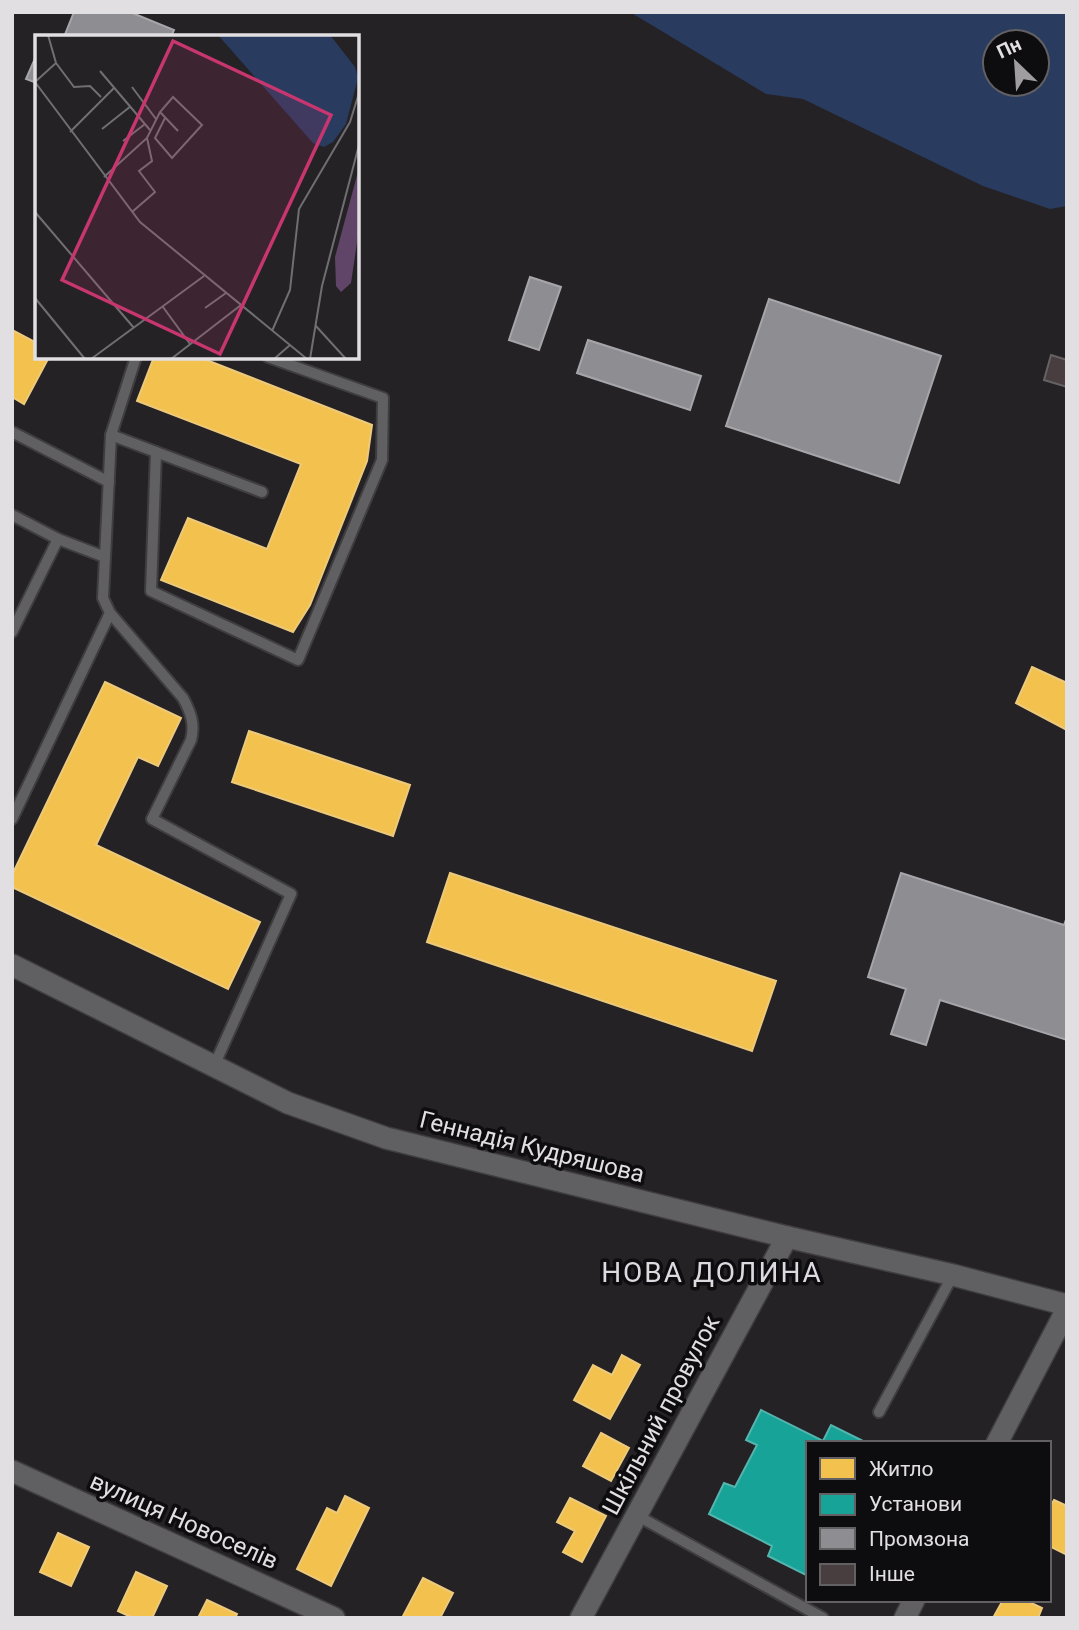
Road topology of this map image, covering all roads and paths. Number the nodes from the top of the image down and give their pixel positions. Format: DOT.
graph roads {
  1 [pos="135,359"];
  2 [pos="274,359"];
  3 [pos="12,432"];
  4 [pos="111,435"];
  5 [pos="156,452"];
  6 [pos="109,482"];
  7 [pos="262,492"];
  8 [pos="12,515"];
  9 [pos="58,538"];
  10 [pos="105,557"];
  11 [pos="110,613"];
  12 [pos="12,632"];
  13 [pos="12,820"];
  14 [pos="12,965"];
  15 [pos="214,1066"];
  16 [pos="787,1237"];
  17 [pos="953,1275"];
  18 [pos="1067,1307"];
  19 [pos="879,1412"];
  20 [pos="998,1441"];
  21 [pos="12,1471"];
  22 [pos="636,1515"];
  23 [pos="913,1602"];
  24 [pos="334,1618"];
  25 [pos="581,1618"];
  26 [pos="823,1618"];
  27 [pos="905,1618"];
  1 -- 4 [label="lane"];
  2 -- 5 [label="lane"];
  3 -- 6 [label="lane"];
  4 -- 5 [label="lane"];
  4 -- 6 [label="lane"];
  5 -- 7 [label="lane"];
  6 -- 10 [label="lane"];
  8 -- 9 [label="lane"];
  9 -- 10 [label="lane"];
  9 -- 12 [label="lane"];
  10 -- 11 [label="lane"];
  11 -- 13 [label="lane"];
  11 -- 15 [label="lane"];
  14 -- 15 [label="street, Геннадія Кудряшова"];
  15 -- 16 [label="street, Геннадія Кудряшова"];
  16 -- 17 [label="street, Геннадія Кудряшова"];
  16 -- 22 [label="street, Шкільний провулок"];
  17 -- 18 [label="street, Геннадія Кудряшова"];
  17 -- 19 [label="lane"];
  18 -- 20 [label="street"];
  21 -- 24 [label="street, вулиця Новоселів"];
  22 -- 25 [label="street, Шкільний провулок"];
  22 -- 26 [label="lane"];
  23 -- 27 [label="street"];
}
